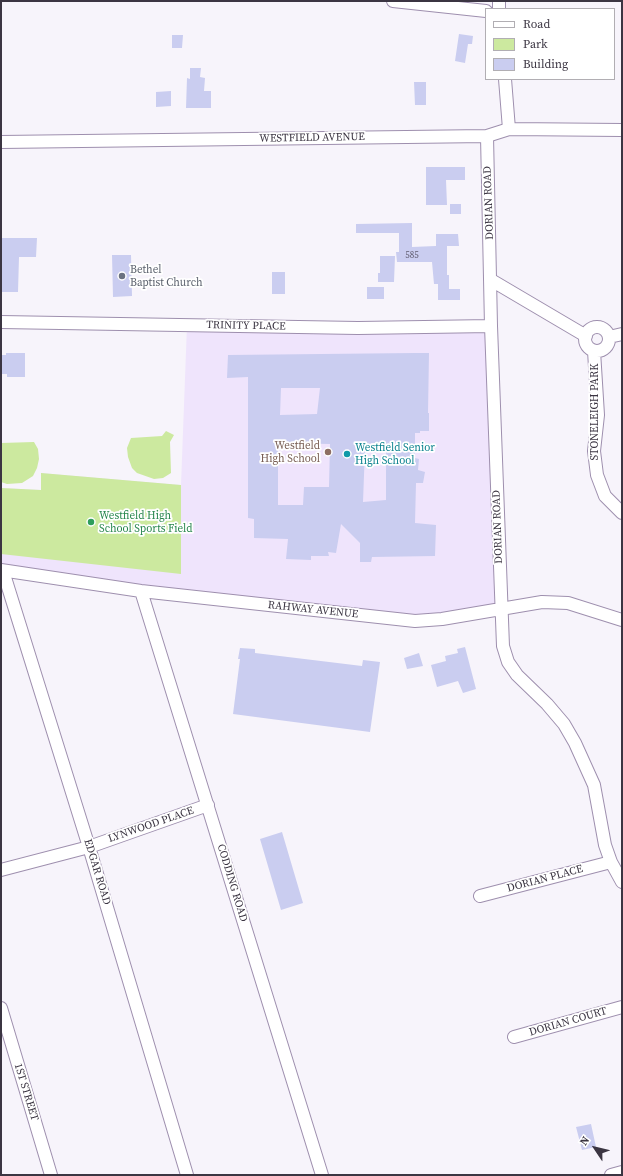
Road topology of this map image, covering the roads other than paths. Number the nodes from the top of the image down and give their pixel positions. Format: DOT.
graph roads {
  1 [pos="393,1"];
  2 [pos="438,3"];
  3 [pos="485,11"];
  4 [pos="505,80"];
  5 [pos="509,129"];
  6 [pos="622,130"];
  7 [pos="487,136"];
  8 [pos="1,142"];
  9 [pos="491,280"];
  10 [pos="1,322"];
  11 [pos="491,326"];
  12 [pos="622,334"];
  13 [pos="586,336"];
  14 [pos="609,337"];
  15 [pos="594,351"];
  16 [pos="622,513"];
  17 [pos="2,570"];
  18 [pos="141,591"];
  19 [pos="501,609"];
  20 [pos="622,620"];
  21 [pos="208,806"];
  22 [pos="89,847"];
  23 [pos="611,862"];
  24 [pos="1,870"];
  25 [pos="622,882"];
  26 [pos="480,896"];
  27 [pos="622,1007"];
  28 [pos="1,1008"];
  29 [pos="514,1038"];
  30 [pos="622,1172"];
  31 [pos="52,1175"];
  32 [pos="187,1175"];
  33 [pos="322,1175"];
  34 [pos="611,1175"];
  1 -- 2 [label="street"];
  2 -- 3 [label="street"];
  4 -- 5 [label="street"];
  5 -- 6 [label="street, WESTFIELD AVENUE"];
  5 -- 7 [label="street, WESTFIELD AVENUE"];
  7 -- 8 [label="street, WESTFIELD AVENUE"];
  7 -- 9 [label="street, DORIAN ROAD"];
  9 -- 11 [label="street, DORIAN ROAD"];
  9 -- 13 [label="street"];
  10 -- 11 [label="street, TRINITY PLACE"];
  11 -- 19 [label="street, DORIAN ROAD"];
  12 -- 14 [label="street"];
  13 -- 14 [label="street"];
  13 -- 15 [label="street, STONELEIGH PARK"];
  14 -- 15 [label="street, STONELEIGH PARK"];
  15 -- 16 [label="street, STONELEIGH PARK"];
  17 -- 18 [label="street, RAHWAY AVENUE"];
  17 -- 22 [label="street, EDGAR ROAD"];
  18 -- 19 [label="street, RAHWAY AVENUE"];
  18 -- 21 [label="street, CODDING ROAD"];
  19 -- 20 [label="street, RAHWAY AVENUE"];
  19 -- 23 [label="street, DORIAN ROAD"];
  21 -- 22 [label="street, LYNWOOD PLACE"];
  21 -- 33 [label="street, CODDING ROAD"];
  22 -- 24 [label="street, LYNWOOD PLACE"];
  22 -- 32 [label="street, EDGAR ROAD"];
  23 -- 25 [label="street, DORIAN ROAD"];
  23 -- 26 [label="street, DORIAN PLACE"];
  27 -- 29 [label="street, DORIAN COURT"];
  28 -- 31 [label="street, 1ST STREET"];
  30 -- 34 [label="street"];
}
